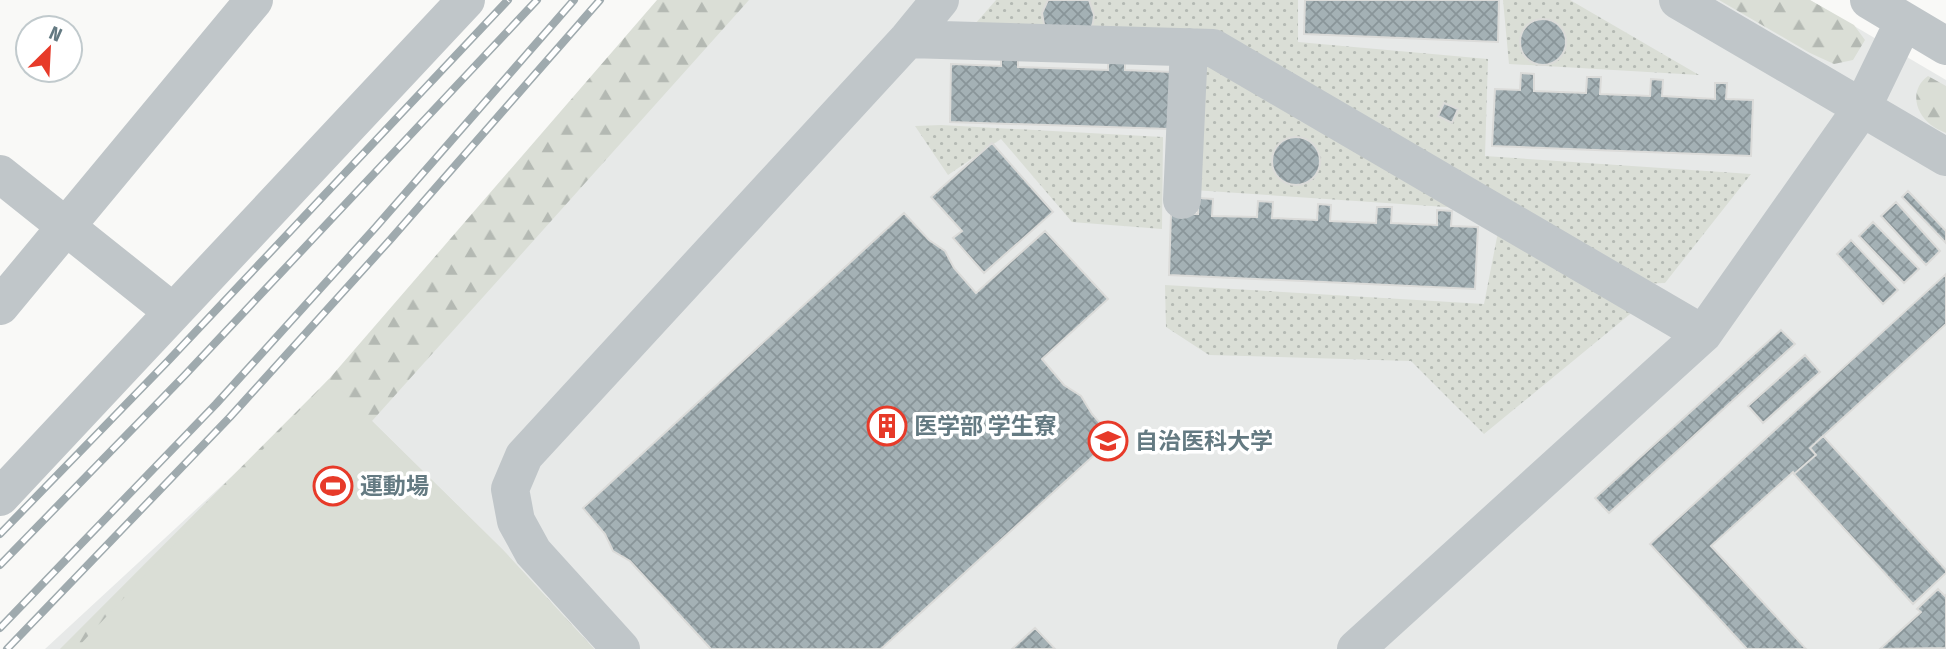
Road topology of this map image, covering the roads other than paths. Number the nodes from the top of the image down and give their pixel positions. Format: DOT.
graph roads {
  1 [pos="254,0"];
  2 [pos="466,0"];
  3 [pos="940,0"];
  4 [pos="1678,0"];
  5 [pos="1869,0"];
  6 [pos="1904,21"];
  7 [pos="908,39"];
  8 [pos="1946,46"];
  9 [pos="1189,47"];
  10 [pos="1862,108"];
  11 [pos="1946,157"];
  12 [pos="0,174"];
  13 [pos="1182,200"];
  14 [pos="65,226"];
  15 [pos="0,306"];
  16 [pos="173,312"];
  17 [pos="1703,334"];
  18 [pos="0,497"];
  19 [pos="621,649"];
  20 [pos="1356,649"];
  1 -- 14 [label="street"];
  2 -- 16 [label="street"];
  3 -- 7 [label="street"];
  4 -- 10 [label="street"];
  5 -- 6 [label="street"];
  6 -- 8 [label="street"];
  6 -- 10 [label="street"];
  7 -- 9 [label="street"];
  7 -- 19 [label="street"];
  9 -- 13 [label="street"];
  9 -- 17 [label="street"];
  10 -- 11 [label="street"];
  10 -- 17 [label="street"];
  12 -- 14 [label="street"];
  14 -- 15 [label="street"];
  14 -- 16 [label="street"];
  16 -- 18 [label="street"];
  17 -- 20 [label="street"];
}
